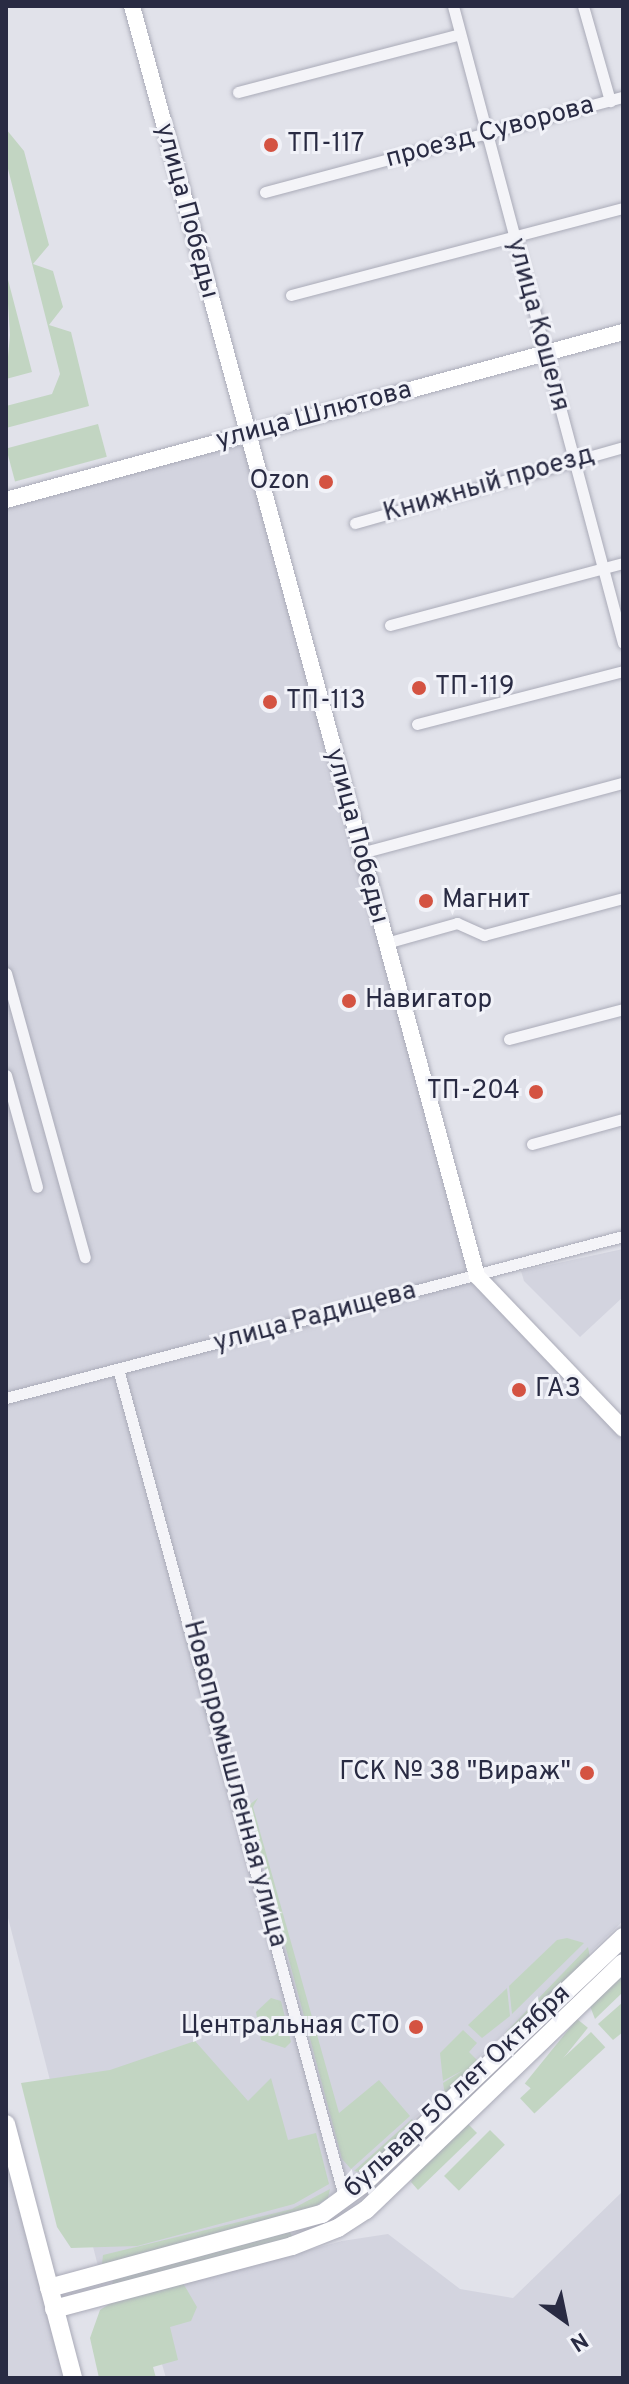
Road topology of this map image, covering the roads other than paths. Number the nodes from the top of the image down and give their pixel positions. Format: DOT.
graph roads {
  1 [pos="132,6"];
  2 [pos="453,6"];
  3 [pos="583,6"];
  4 [pos="460,34"];
  5 [pos="238,92"];
  6 [pos="623,97"];
  7 [pos="610,101"];
  8 [pos="487,135"];
  9 [pos="265,192"];
  10 [pos="623,208"];
  11 [pos="514,236"];
  12 [pos="291,295"];
  13 [pos="623,332"];
  14 [pos="546,354"];
  15 [pos="247,434"];
  16 [pos="623,447"];
  17 [pos="572,459"];
  18 [pos="6,500"];
  19 [pos="355,523"];
  20 [pos="623,563"];
  21 [pos="603,568"];
  22 [pos="390,625"];
  23 [pos="623,643"];
  24 [pos="623,671"];
  25 [pos="417,724"];
  26 [pos="623,783"];
  27 [pos="361,853"];
  28 [pos="623,898"];
  29 [pos="386,943"];
  30 [pos="6,973"];
  31 [pos="623,1009"];
  32 [pos="509,1039"];
  33 [pos="6,1075"];
  34 [pos="623,1119"];
  35 [pos="532,1144"];
  36 [pos="37,1187"];
  37 [pos="623,1236"];
  38 [pos="85,1257"];
  39 [pos="477,1276"];
  40 [pos="118,1369"];
  41 [pos="6,1398"];
  42 [pos="623,1429"];
  43 [pos="623,1937"];
  44 [pos="623,1963"];
  45 [pos="564,1992"];
  46 [pos="577,2007"];
  47 [pos="6,2124"];
  48 [pos="345,2200"];
  49 [pos="109,2273"];
  50 [pos="49,2288"];
  51 [pos="113,2293"];
  52 [pos="54,2309"];
  53 [pos="73,2378"];
  1 -- 15 [label="main road, улица Победы"];
  2 -- 4 [label="street, улица Кошеля"];
  3 -- 7 [label="street"];
  4 -- 5 [label="street"];
  4 -- 8 [label="street, улица Кошеля"];
  6 -- 7 [label="street, проезд Суворова"];
  7 -- 8 [label="street, проезд Суворова"];
  8 -- 9 [label="street, проезд Суворова"];
  8 -- 11 [label="street, улица Кошеля"];
  10 -- 11 [label="street"];
  11 -- 12 [label="street"];
  11 -- 14 [label="street, улица Кошеля"];
  13 -- 14 [label="main road, улица Шлютова"];
  14 -- 15 [label="main road, улица Шлютова"];
  14 -- 17 [label="street, улица Кошеля"];
  15 -- 18 [label="main road, улица Шлютова"];
  15 -- 27 [label="main road, улица Победы"];
  16 -- 17 [label="street, Книжный проезд"];
  17 -- 19 [label="street, Книжный проезд"];
  17 -- 21 [label="street, улица Кошеля"];
  20 -- 21 [label="street"];
  21 -- 22 [label="street"];
  21 -- 23 [label="street, улица Кошеля"];
  24 -- 25 [label="street"];
  26 -- 27 [label="street"];
  27 -- 29 [label="main road, улица Победы"];
  28 -- 29 [label="street"];
  29 -- 39 [label="main road, улица Победы"];
  30 -- 38 [label="street"];
  31 -- 32 [label="street"];
  33 -- 36 [label="street"];
  34 -- 35 [label="street"];
  37 -- 39 [label="street, улица Радищева"];
  39 -- 40 [label="street, улица Радищева"];
  39 -- 42 [label="main road, улица Победы"];
  40 -- 41 [label="street, улица Радищева"];
  40 -- 48 [label="street, Новопромышленная улица"];
  43 -- 45 [label="main road, бульвар 50 лет Октября"];
  44 -- 46 [label="main road, бульвар 50 лет Октября"];
  45 -- 46 [label="main road"];
  45 -- 48 [label="main road, бульвар 50 лет Октября"];
  46 -- 51 [label="main road, бульвар 50 лет Октября"];
  47 -- 50 [label="main road"];
  48 -- 49 [label="main road, бульвар 50 лет Октября"];
  49 -- 50 [label="main road, бульвар 50 лет Октября"];
  49 -- 51 [label="main road"];
  50 -- 52 [label="main road"];
  51 -- 52 [label="main road, бульвар 50 лет Октября"];
  52 -- 53 [label="main road"];
}
